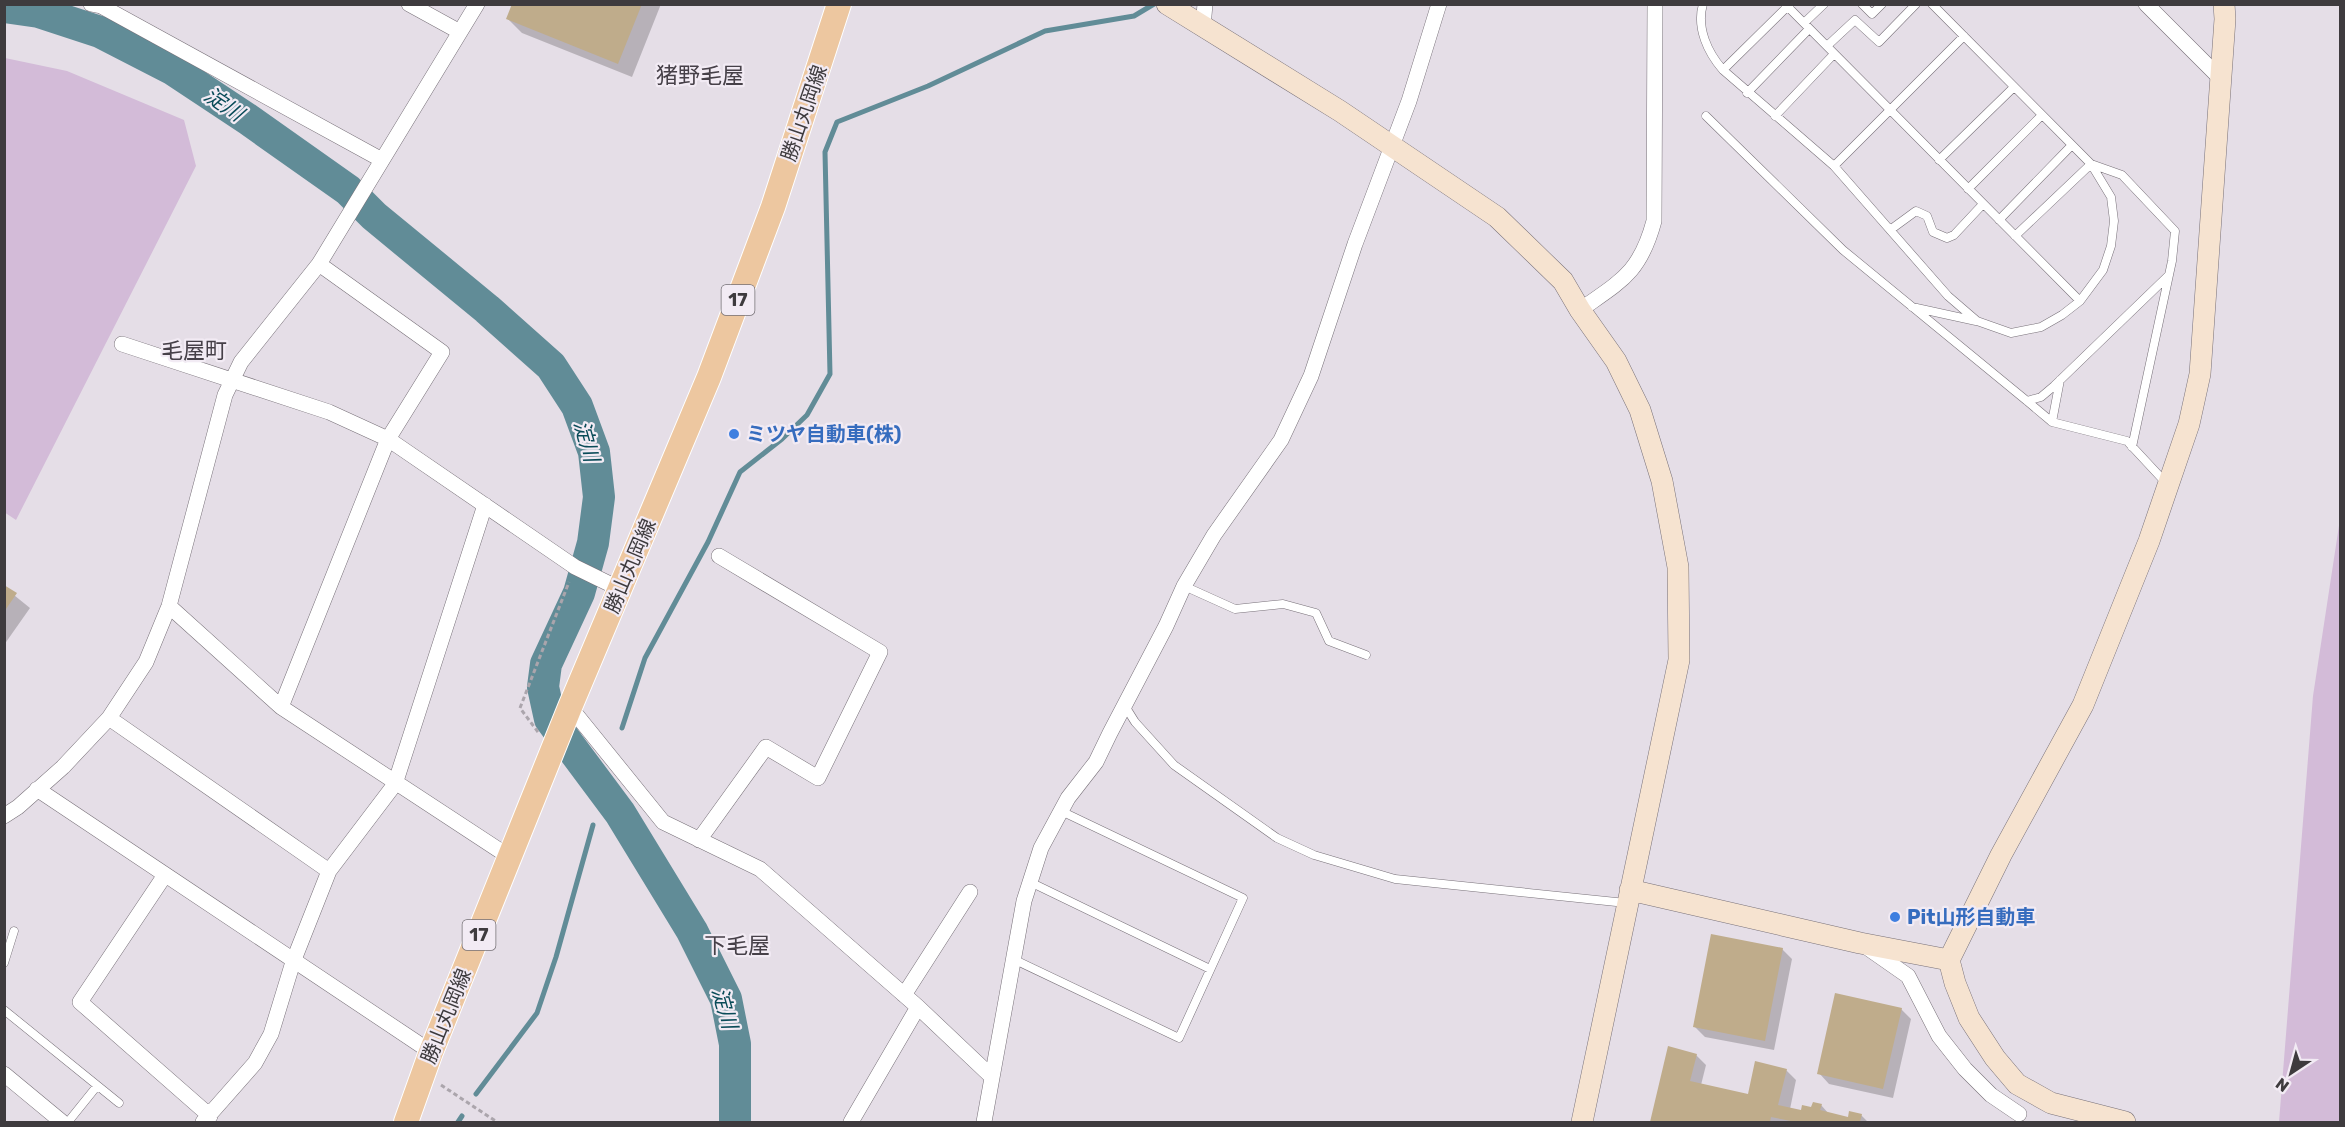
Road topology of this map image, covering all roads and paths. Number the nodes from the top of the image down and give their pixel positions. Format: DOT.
graph roads {
  1 [pos="91,4"];
  2 [pos="409,4"];
  3 [pos="477,4"];
  4 [pos="839,4"];
  5 [pos="1167,4"];
  6 [pos="1205,4"];
  7 [pos="1439,4"];
  8 [pos="1655,4"];
  9 [pos="1703,4"];
  10 [pos="1824,4"];
  11 [pos="1862,4"];
  12 [pos="1881,4"];
  13 [pos="1916,4"];
  14 [pos="1932,4"];
  15 [pos="2146,4"];
  16 [pos="2224,4"];
  17 [pos="1787,5"];
  18 [pos="1806,26"];
  19 [pos="1203,27"];
  20 [pos="460,32"];
  21 [pos="1964,36"];
  22 [pos="1827,46"];
  23 [pos="1834,54"];
  24 [pos="1723,70"];
  25 [pos="2220,79"];
  26 [pos="2014,87"];
  27 [pos="1747,93"];
  28 [pos="1890,111"];
  29 [pos="2042,115"];
  30 [pos="1706,116"];
  31 [pos="1775,116"];
  32 [pos="1393,145"];
  33 [pos="2072,145"];
  34 [pos="382,160"];
  35 [pos="1939,160"];
  36 [pos="2091,164"];
  37 [pos="1834,166"];
  38 [pos="1968,189"];
  39 [pos="1983,204"];
  40 [pos="1999,220"];
  41 [pos="1890,230"];
  42 [pos="2014,236"];
  43 [pos="319,264"];
  44 [pos="2169,274"];
  45 [pos="2080,301"];
  46 [pos="1910,306"];
  47 [pos="1580,310"];
  48 [pos="1977,321"];
  49 [pos="122,344"];
  50 [pos="233,379"];
  51 [pos="2060,380"];
  52 [pos="2027,402"];
  53 [pos="2052,422"];
  54 [pos="388,439"];
  55 [pos="2132,447"];
  56 [pos="2168,485"];
  57 [pos="485,505"];
  58 [pos="719,556"];
  59 [pos="575,567"];
  60 [pos="613,586"];
  61 [pos="1184,586"];
  62 [pos="169,606"];
  63 [pos="1366,655"];
  64 [pos="1124,704"];
  65 [pos="281,707"];
  66 [pos="568,712"];
  67 [pos="110,718"];
  68 [pos="553,751"];
  69 [pos="395,784"];
  70 [pos="36,789"];
  71 [pos="1061,811"];
  72 [pos="4,816"];
  73 [pos="699,840"];
  74 [pos="511,858"];
  75 [pos="329,871"];
  76 [pos="165,876"];
  77 [pos="1030,882"];
  78 [pos="970,892"];
  79 [pos="1628,897"];
  80 [pos="14,931"];
  81 [pos="1860,943"];
  82 [pos="1012,959"];
  83 [pos="1949,960"];
  84 [pos="293,962"];
  85 [pos="4,963"];
  86 [pos="1210,969"];
  87 [pos="904,995"];
  88 [pos="918,1007"];
  89 [pos="4,1010"];
  90 [pos="428,1063"];
  91 [pos="4,1074"];
  92 [pos="992,1077"];
  93 [pos="97,1086"];
  94 [pos="119,1103"];
  95 [pos="2019,1114"];
  96 [pos="206,1119"];
  97 [pos="62,1122"];
  98 [pos="68,1122"];
  99 [pos="406,1122"];
  100 [pos="497,1122"];
  101 [pos="851,1122"];
  102 [pos="984,1122"];
  103 [pos="1582,1122"];
  104 [pos="2125,1122"];
  1 -- 34 [label="street"];
  2 -- 20 [label="street"];
  3 -- 20 [label="street"];
  4 -- 60 [label="main road, 勝山丸岡線 / 17"];
  5 -- 19 [label="street"];
  6 -- 19 [label="street"];
  7 -- 32 [label="street"];
  8 -- 47 [label="street"];
  9 -- 24 [label="lane"];
  10 -- 18 [label="lane"];
  11 -- 12 [label="lane"];
  13 -- 22 [label="lane"];
  14 -- 21 [label="lane"];
  15 -- 25 [label="street"];
  16 -- 25 [label="street"];
  17 -- 18 [label="lane"];
  17 -- 24 [label="lane"];
  18 -- 22 [label="lane"];
  18 -- 27 [label="lane"];
  19 -- 32 [label="street"];
  20 -- 34 [label="street"];
  21 -- 26 [label="lane"];
  21 -- 28 [label="lane"];
  22 -- 23 [label="lane"];
  23 -- 28 [label="lane"];
  23 -- 31 [label="lane"];
  24 -- 27 [label="lane"];
  25 -- 56 [label="street"];
  26 -- 29 [label="lane"];
  26 -- 35 [label="lane"];
  27 -- 31 [label="lane"];
  28 -- 35 [label="lane"];
  28 -- 37 [label="lane"];
  29 -- 33 [label="lane"];
  29 -- 38 [label="lane"];
  30 -- 46 [label="lane"];
  31 -- 37 [label="lane"];
  32 -- 47 [label="street"];
  32 -- 61 [label="street"];
  33 -- 36 [label="lane"];
  33 -- 40 [label="lane"];
  34 -- 43 [label="street"];
  35 -- 38 [label="lane"];
  36 -- 42 [label="lane"];
  36 -- 44 [label="lane"];
  36 -- 45 [label="lane"];
  37 -- 41 [label="lane"];
  38 -- 39 [label="lane"];
  39 -- 40 [label="lane"];
  39 -- 41 [label="lane"];
  40 -- 42 [label="lane"];
  41 -- 48 [label="lane"];
  42 -- 45 [label="lane"];
  43 -- 50 [label="street"];
  43 -- 54 [label="street"];
  44 -- 51 [label="lane"];
  44 -- 55 [label="lane"];
  45 -- 48 [label="lane"];
  46 -- 48 [label="lane"];
  46 -- 52 [label="lane"];
  47 -- 79 [label="street"];
  49 -- 50 [label="street"];
  50 -- 54 [label="street"];
  50 -- 62 [label="street"];
  51 -- 52 [label="lane"];
  51 -- 53 [label="lane"];
  52 -- 53 [label="lane"];
  53 -- 55 [label="lane"];
  54 -- 57 [label="street"];
  54 -- 65 [label="street"];
  55 -- 56 [label="lane"];
  56 -- 83 [label="street"];
  57 -- 59 [label="street"];
  57 -- 69 [label="street"];
  58 -- 73 [label="street"];
  59 -- 60 [label="street"];
  59 -- 68 [label="path"];
  60 -- 66 [label="main road, 勝山丸岡線 / 17"];
  61 -- 63 [label="lane"];
  61 -- 64 [label="street"];
  62 -- 65 [label="street"];
  62 -- 67 [label="street"];
  64 -- 71 [label="street"];
  64 -- 79 [label="lane"];
  65 -- 69 [label="street"];
  66 -- 68 [label="main road, 勝山丸岡線 / 17"];
  66 -- 73 [label="street"];
  67 -- 70 [label="street"];
  67 -- 75 [label="street"];
  68 -- 74 [label="main road, 勝山丸岡線 / 17"];
  69 -- 74 [label="street"];
  69 -- 75 [label="street"];
  70 -- 72 [label="street"];
  70 -- 76 [label="street"];
  71 -- 77 [label="street"];
  71 -- 86 [label="lane"];
  73 -- 87 [label="street"];
  74 -- 90 [label="main road, 勝山丸岡線 / 17"];
  75 -- 84 [label="street"];
  76 -- 84 [label="street"];
  76 -- 96 [label="street"];
  77 -- 82 [label="street"];
  77 -- 86 [label="lane"];
  78 -- 87 [label="street"];
  79 -- 81 [label="street"];
  79 -- 103 [label="street"];
  80 -- 85 [label="lane"];
  81 -- 83 [label="street"];
  81 -- 95 [label="street"];
  82 -- 86 [label="lane"];
  82 -- 92 [label="street"];
  83 -- 104 [label="street"];
  84 -- 90 [label="street"];
  84 -- 96 [label="street"];
  87 -- 88 [label="street"];
  88 -- 92 [label="street"];
  88 -- 101 [label="street"];
  89 -- 93 [label="lane"];
  90 -- 99 [label="main road, 勝山丸岡線 / 17"];
  90 -- 100 [label="path"];
  91 -- 97 [label="street"];
  92 -- 102 [label="street"];
  93 -- 94 [label="lane"];
  93 -- 98 [label="lane"];
}
